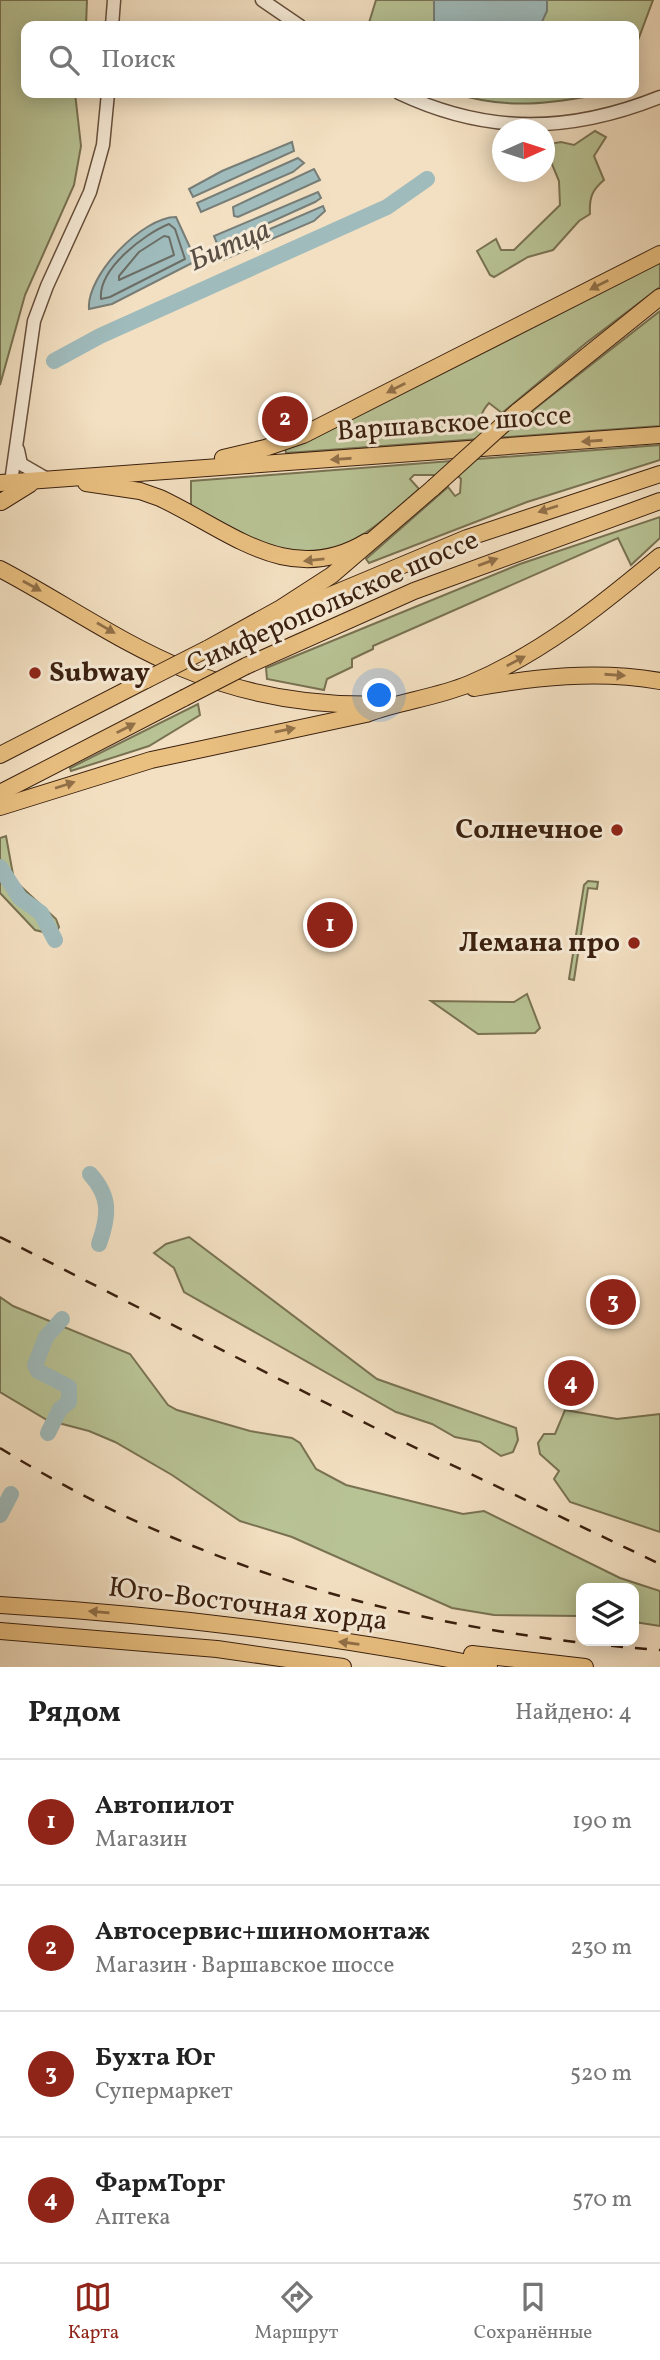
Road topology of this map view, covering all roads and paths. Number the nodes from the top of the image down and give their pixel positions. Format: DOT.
graph roads {
  1 [pos="114,0"];
  2 [pos="262,0"];
  3 [pos="112,21"];
  4 [pos="293,21"];
  5 [pos="660,97"];
  6 [pos="108,98"];
  7 [pos="410,98"];
  8 [pos="660,254"];
  9 [pos="660,299"];
  10 [pos="660,435"];
  11 [pos="18,439"];
  12 [pos="166,468"];
  13 [pos="660,474"];
  14 [pos="49,480"];
  15 [pos="6,483"];
  16 [pos="660,501"];
  17 [pos="1,503"];
  18 [pos="397,520"];
  19 [pos="660,556"];
  20 [pos="2,568"];
  21 [pos="207,649"];
  22 [pos="660,681"];
  23 [pos="431,698"];
  24 [pos="395,703"];
  25 [pos="0,755"];
  26 [pos="0,793"];
  27 [pos="0,807"];
  28 [pos="0,1605"];
  29 [pos="0,1632"];
  30 [pos="433,1656"];
  31 [pos="343,1667"];
  32 [pos="489,1667"];
  33 [pos="584,1667"];
  1 -- 3 [label="street"];
  2 -- 4 [label="street"];
  5 -- 7 [label="street"];
  6 -- 11 [label="street"];
  8 -- 12 [label="main road, one-way"];
  9 -- 18 [label="main road, bridge"];
  10 -- 12 [label="main road, Варшавское шоссе, one-way"];
  11 -- 14 [label="street"];
  11 -- 15 [label="street"];
  12 -- 14 [label="main road, Варшавское шоссе"];
  13 -- 21 [label="main road, Симферопольское шоссе, one-way"];
  14 -- 15 [label="main road, Варшавское шоссе"];
  14 -- 17 [label="main road"];
  18 -- 14 [label="main road, one-way"];
  15 -- 17 [label="main road"];
  26 -- 16 [label="main road, Симферопольское шоссе, one-way, bridge"];
  18 -- 21 [label="main road"];
  23 -- 19 [label="main road, one-way"];
  20 -- 24 [label="main road, one-way"];
  21 -- 25 [label="main road, Симферопольское шоссе, bridge"];
  23 -- 22 [label="main road, one-way"];
  23 -- 24 [label="main road"];
  27 -- 24 [label="main road, one-way"];
  30 -- 28 [label="main road, Юго-Восточная хорда, one-way"];
  29 -- 31 [label="main road, Юго-Восточная хорда"];
  30 -- 32 [label="main road, Юго-Восточная хорда"];
  30 -- 33 [label="main road"];
}
